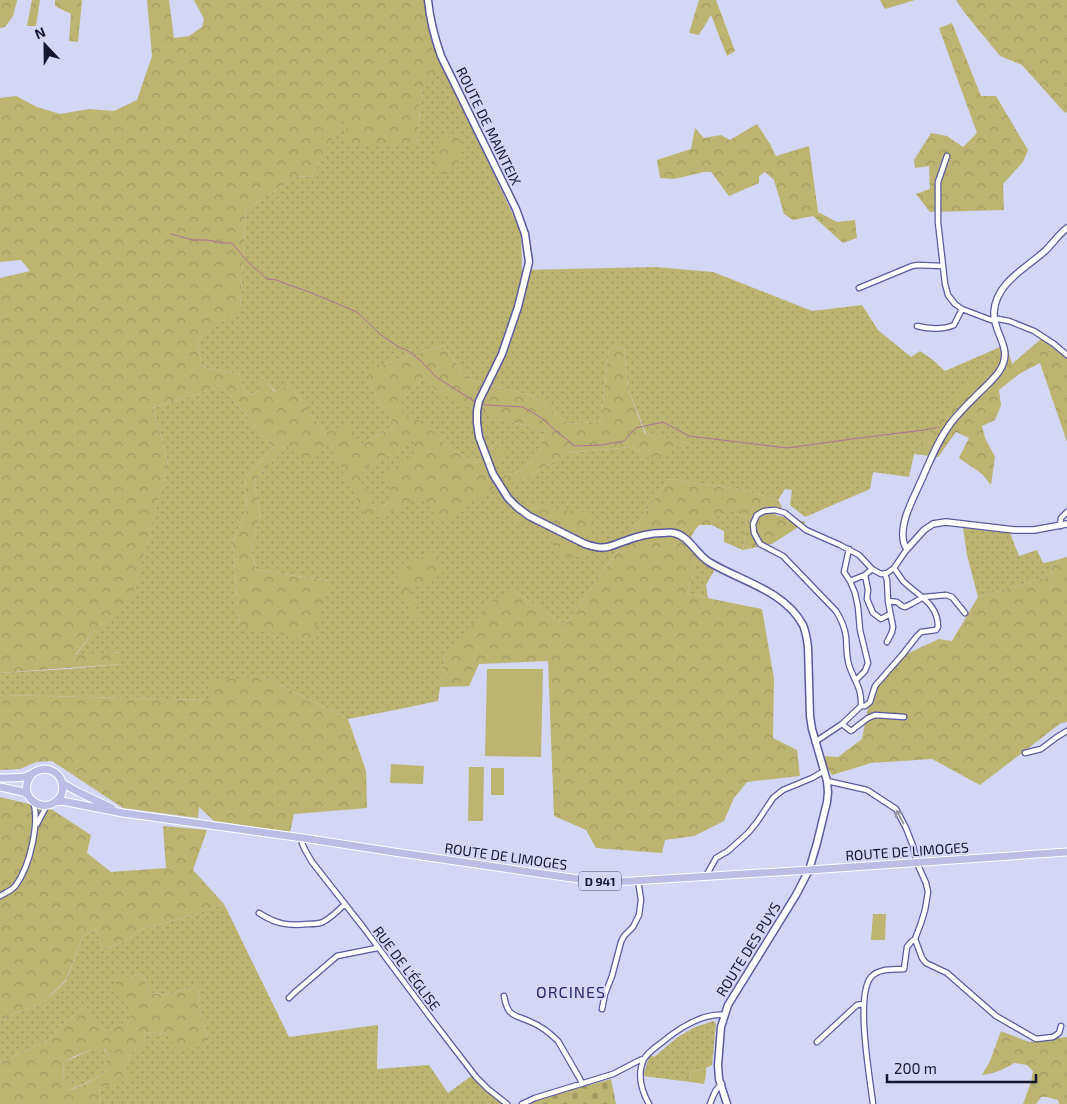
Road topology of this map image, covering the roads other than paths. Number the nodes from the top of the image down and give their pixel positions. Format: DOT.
graph roads {
  1 [pos="428,0"];
  2 [pos="947,156"];
  3 [pos="1067,228"];
  4 [pos="529,262"];
  5 [pos="942,266"];
  6 [pos="859,288"];
  7 [pos="962,309"];
  8 [pos="994,320"];
  9 [pos="916,326"];
  10 [pos="1067,354"];
  11 [pos="1067,512"];
  12 [pos="1067,524"];
  13 [pos="1060,526"];
  14 [pos="849,549"];
  15 [pos="907,549"];
  16 [pos="894,568"];
  17 [pos="872,569"];
  18 [pos="885,574"];
  19 [pos="865,575"];
  20 [pos="850,581"];
  21 [pos="924,597"];
  22 [pos="888,601"];
  23 [pos="965,613"];
  24 [pos="890,614"];
  25 [pos="887,642"];
  26 [pos="856,680"];
  27 [pos="861,706"];
  28 [pos="904,717"];
  29 [pos="842,724"];
  30 [pos="1067,731"];
  31 [pos="815,742"];
  32 [pos="1025,754"];
  33 [pos="824,771"];
  34 [pos="32,774"];
  35 [pos="0,778"];
  36 [pos="827,781"];
  37 [pos="62,783"];
  38 [pos="0,787"];
  39 [pos="30,798"];
  40 [pos="55,802"];
  41 [pos="47,805"];
  42 [pos="123,813"];
  43 [pos="35,828"];
  44 [pos="302,838"];
  45 [pos="1067,852"];
  46 [pos="916,863"];
  47 [pos="809,870"];
  48 [pos="706,876"];
  49 [pos="638,880"];
  50 [pos="0,896"];
  51 [pos="345,904"];
  52 [pos="259,913"];
  53 [pos="915,939"];
  54 [pos="377,948"];
  55 [pos="504,996"];
  56 [pos="289,998"];
  57 [pos="864,1004"];
  58 [pos="602,1009"];
  59 [pos="724,1015"];
  60 [pos="1061,1026"];
  61 [pos="817,1042"];
  62 [pos="644,1060"];
  63 [pos="582,1084"];
  64 [pos="722,1084"];
  65 [pos="507,1104"];
  66 [pos="522,1104"];
  67 [pos="649,1104"];
  68 [pos="710,1104"];
  69 [pos="727,1104"];
  70 [pos="873,1104"];
  1 -- 4 [label="main road, ROUTE DE MAINTEIX"];
  2 -- 5 [label="street"];
  3 -- 8 [label="street"];
  4 -- 31 [label="main road, ROUTE DES PUYS"];
  5 -- 6 [label="street"];
  5 -- 7 [label="street"];
  7 -- 8 [label="street"];
  7 -- 9 [label="street"];
  8 -- 10 [label="street"];
  8 -- 15 [label="street"];
  11 -- 13 [label="street"];
  12 -- 13 [label="street"];
  13 -- 15 [label="street"];
  14 -- 17 [label="street"];
  14 -- 20 [label="street"];
  14 -- 26 [label="street"];
  15 -- 16 [label="street"];
  16 -- 18 [label="street"];
  16 -- 21 [label="street"];
  17 -- 18 [label="street"];
  17 -- 19 [label="street"];
  18 -- 22 [label="street"];
  19 -- 20 [label="street"];
  19 -- 24 [label="street"];
  20 -- 26 [label="street"];
  21 -- 22 [label="street"];
  21 -- 23 [label="street"];
  21 -- 27 [label="street"];
  22 -- 24 [label="street"];
  24 -- 25 [label="street"];
  26 -- 27 [label="street"];
  27 -- 29 [label="street"];
  28 -- 29 [label="street"];
  29 -- 31 [label="street"];
  30 -- 32 [label="street"];
  31 -- 33 [label="main road, ROUTE DES PUYS"];
  33 -- 36 [label="main road, ROUTE DES PUYS"];
  33 -- 48 [label="street"];
  34 -- 35 [label="main road"];
  34 -- 37 [label="main road"];
  34 -- 39 [label="main road"];
  46 -- 36 [label="street, one-way"];
  36 -- 47 [label="main road, ROUTE DES PUYS"];
  37 -- 40 [label="main road"];
  37 -- 42 [label="main road, ROUTE DE LIMOGES / D 941"];
  38 -- 39 [label="main road"];
  39 -- 41 [label="main road"];
  39 -- 43 [label="street"];
  40 -- 41 [label="main road"];
  40 -- 42 [label="main road, ROUTE DE LIMOGES / D 941"];
  41 -- 43 [label="street"];
  42 -- 44 [label="main road, ROUTE DE LIMOGES / D 941"];
  43 -- 50 [label="street"];
  44 -- 49 [label="main road, ROUTE DE LIMOGES / D 941"];
  44 -- 51 [label="street, RUE DE L'ÉGLISE"];
  45 -- 46 [label="main road, ROUTE DE LIMOGES / D 941"];
  46 -- 47 [label="main road, ROUTE DE LIMOGES / D 941"];
  46 -- 53 [label="street"];
  47 -- 48 [label="main road, ROUTE DE LIMOGES / D 941"];
  47 -- 59 [label="main road, ROUTE DES PUYS"];
  48 -- 49 [label="main road, ROUTE DE LIMOGES / D 941"];
  49 -- 58 [label="street"];
  51 -- 52 [label="street"];
  51 -- 54 [label="street, RUE DE L'ÉGLISE"];
  53 -- 57 [label="street"];
  53 -- 60 [label="street"];
  54 -- 56 [label="street"];
  54 -- 65 [label="street, RUE DE L'ÉGLISE"];
  55 -- 63 [label="street"];
  57 -- 61 [label="street"];
  57 -- 70 [label="street"];
  59 -- 62 [label="street"];
  59 -- 64 [label="main road, ROUTE DES PUYS"];
  62 -- 63 [label="street"];
  62 -- 67 [label="street"];
  63 -- 66 [label="street"];
  64 -- 68 [label="street"];
  64 -- 69 [label="main road, ROUTE DES PUYS"];
}
